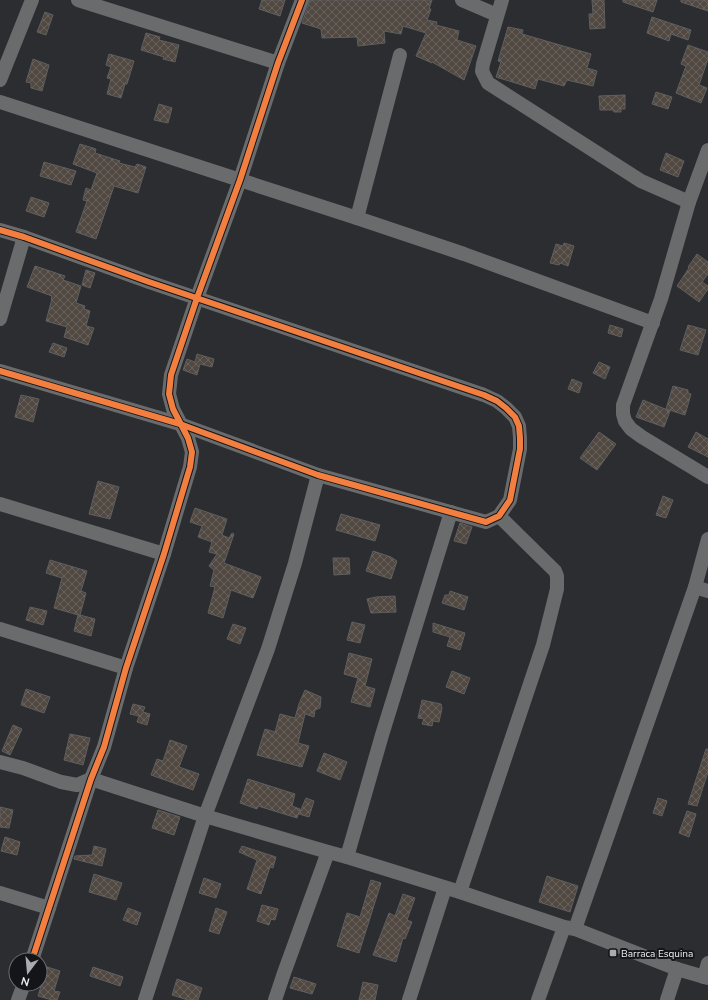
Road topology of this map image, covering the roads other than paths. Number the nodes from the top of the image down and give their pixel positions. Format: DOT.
graph roads {
  1 [pos="32,0"];
  2 [pos="78,0"];
  3 [pos="302,0"];
  4 [pos="462,0"];
  5 [pos="502,0"];
  6 [pos="497,15"];
  7 [pos="400,55"];
  8 [pos="278,63"];
  9 [pos="0,80"];
  10 [pos="0,102"];
  11 [pos="708,150"];
  12 [pos="240,180"];
  13 [pos="689,202"];
  14 [pos="357,218"];
  15 [pos="0,230"];
  16 [pos="24,237"];
  17 [pos="196,298"];
  18 [pos="0,319"];
  19 [pos="653,323"];
  20 [pos="0,371"];
  21 [pos="180,424"];
  22 [pos="318,475"];
  23 [pos="708,477"];
  24 [pos="0,504"];
  25 [pos="451,512"];
  26 [pos="499,516"];
  27 [pos="708,539"];
  28 [pos="164,554"];
  29 [pos="702,589"];
  30 [pos="0,629"];
  31 [pos="126,668"];
  32 [pos="0,762"];
  33 [pos="92,779"];
  34 [pos="205,816"];
  35 [pos="328,852"];
  36 [pos="347,857"];
  37 [pos="445,888"];
  38 [pos="460,892"];
  39 [pos="0,893"];
  40 [pos="49,908"];
  41 [pos="569,928"];
  42 [pos="35,952"];
  43 [pos="708,963"];
  44 [pos="677,968"];
  45 [pos="706,977"];
  46 [pos="146,1000"];
  47 [pos="276,1000"];
  48 [pos="409,1000"];
  49 [pos="538,1000"];
  50 [pos="667,1000"];
  1 -- 9 [label="street"];
  2 -- 8 [label="street"];
  3 -- 8 [label="street"];
  4 -- 6 [label="street"];
  5 -- 6 [label="street"];
  6 -- 13 [label="street"];
  7 -- 14 [label="street"];
  8 -- 12 [label="street"];
  10 -- 12 [label="street"];
  11 -- 13 [label="street"];
  12 -- 14 [label="street"];
  12 -- 17 [label="street"];
  13 -- 19 [label="street"];
  14 -- 19 [label="street"];
  15 -- 16 [label="street"];
  16 -- 17 [label="street"];
  16 -- 18 [label="street"];
  17 -- 21 [label="street"];
  17 -- 26 [label="street"];
  19 -- 23 [label="street"];
  20 -- 21 [label="street"];
  21 -- 22 [label="street"];
  21 -- 28 [label="street"];
  22 -- 25 [label="street"];
  22 -- 34 [label="street"];
  24 -- 28 [label="street"];
  25 -- 26 [label="street"];
  25 -- 36 [label="street"];
  26 -- 38 [label="street"];
  27 -- 29 [label="street"];
  28 -- 31 [label="street"];
  29 -- 41 [label="street"];
  30 -- 31 [label="street"];
  31 -- 33 [label="street"];
  32 -- 33 [label="street"];
  33 -- 34 [label="street"];
  33 -- 40 [label="street"];
  34 -- 35 [label="street"];
  34 -- 46 [label="street"];
  35 -- 36 [label="street"];
  35 -- 47 [label="street"];
  36 -- 37 [label="street"];
  37 -- 38 [label="street"];
  37 -- 48 [label="street"];
  38 -- 41 [label="street"];
  39 -- 40 [label="street"];
  40 -- 42 [label="street"];
  41 -- 44 [label="street"];
  41 -- 49 [label="street"];
  43 -- 45 [label="street"];
  44 -- 45 [label="street"];
  44 -- 50 [label="street"];
}
